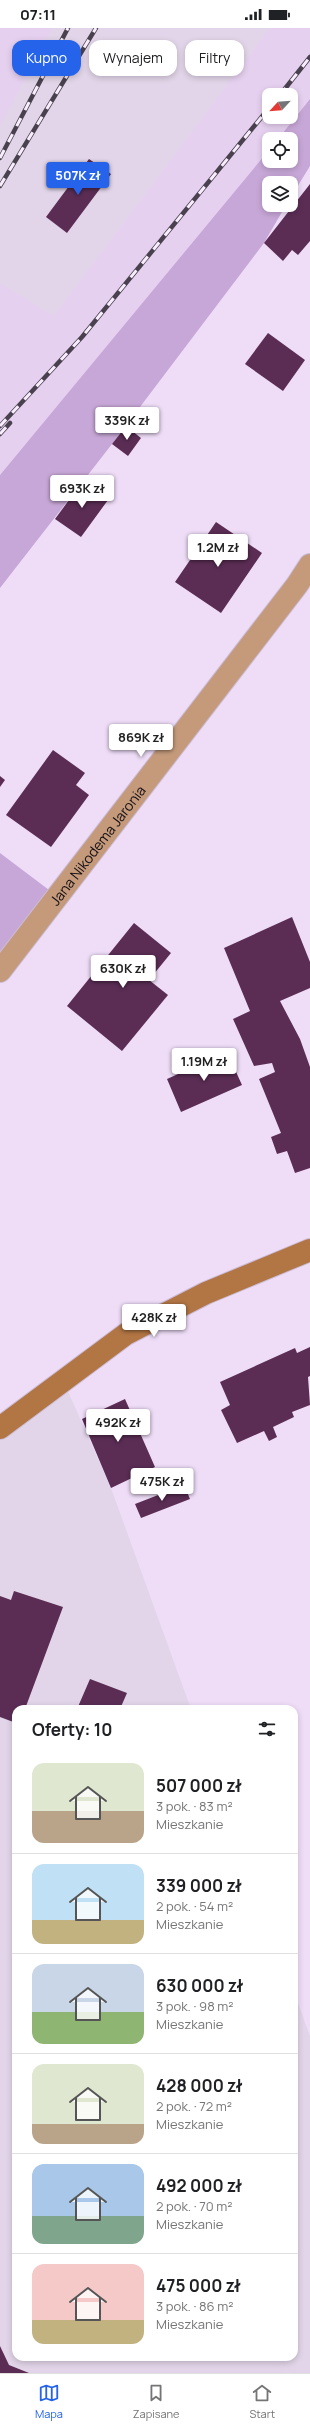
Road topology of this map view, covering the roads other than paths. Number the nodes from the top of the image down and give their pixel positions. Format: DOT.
graph roads {
  1 [pos="310,565"];
  2 [pos="304,581"];
  3 [pos="0,971"];
  4 [pos="310,1250"];
  5 [pos="0,1428"];
  1 -- 2 [label="street, Jana Nikodema Jaronia"];
  2 -- 3 [label="street, Jana Nikodema Jaronia"];
  4 -- 5 [label="main road"];
}
